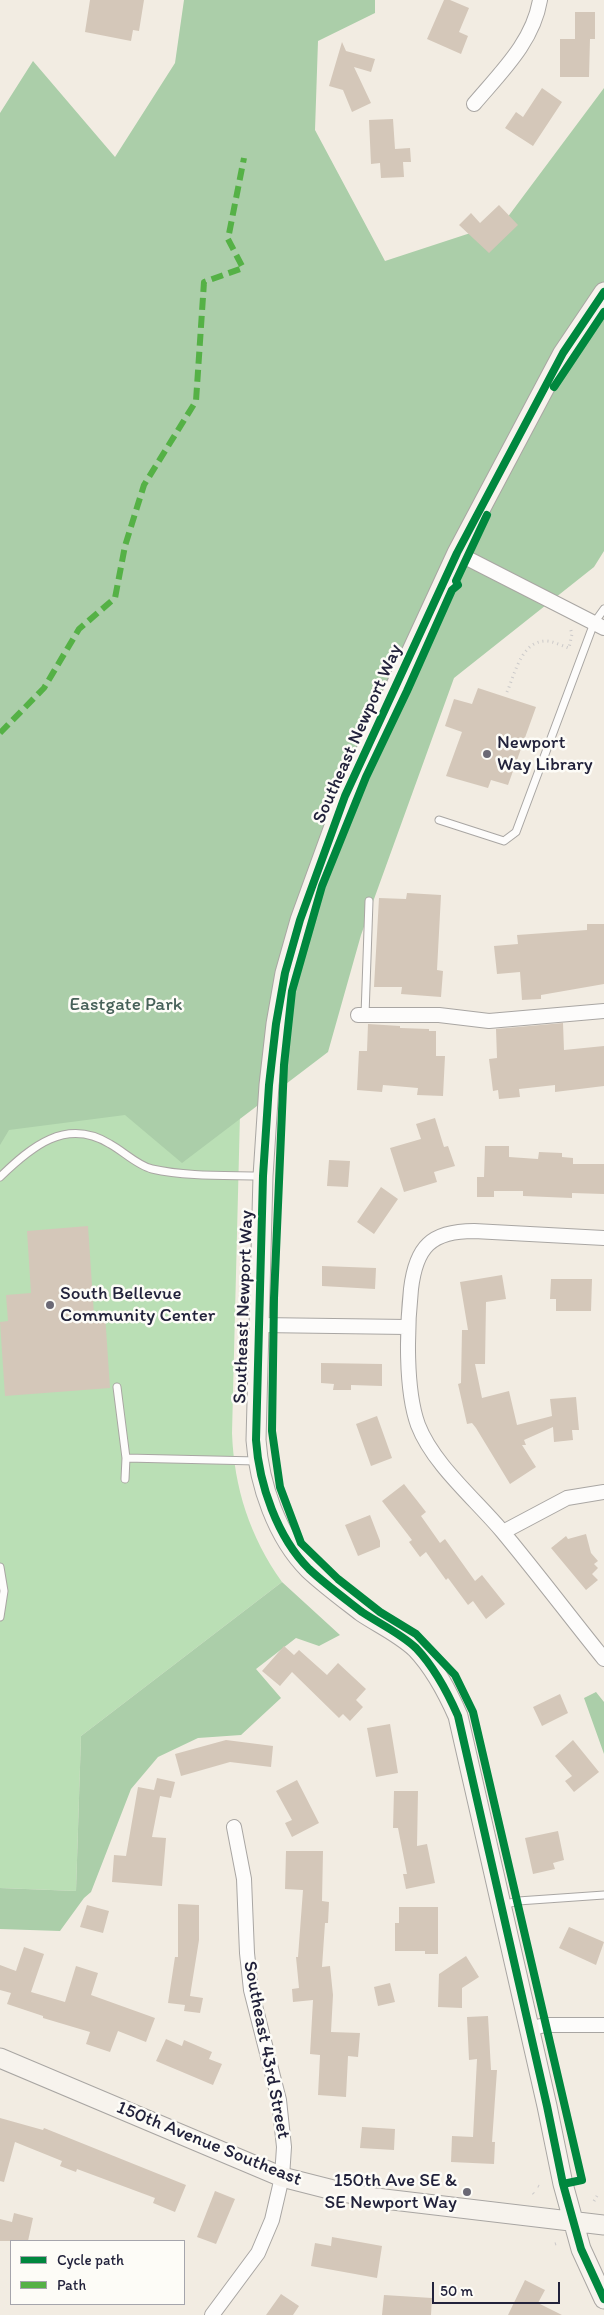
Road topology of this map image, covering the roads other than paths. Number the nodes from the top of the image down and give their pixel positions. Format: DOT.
graph roads {
  1 [pos="540,0"];
  2 [pos="474,104"];
  3 [pos="604,292"];
  4 [pos="457,553"];
  5 [pos="604,609"];
  6 [pos="599,625"];
  7 [pos="439,820"];
  8 [pos="369,901"];
  9 [pos="604,1011"];
  10 [pos="362,1015"];
  11 [pos="264,1176"];
  12 [pos="0,1177"];
  13 [pos="604,1238"];
  14 [pos="260,1325"];
  15 [pos="407,1327"];
  16 [pos="117,1387"];
  17 [pos="126,1458"];
  18 [pos="258,1461"];
  19 [pos="125,1480"];
  20 [pos="604,1492"];
  21 [pos="502,1532"];
  22 [pos="0,1567"];
  23 [pos="0,1617"];
  24 [pos="604,1659"];
  25 [pos="234,1827"];
  26 [pos="604,1895"];
  27 [pos="501,1905"];
  28 [pos="604,2025"];
  29 [pos="529,2029"];
  30 [pos="0,2058"];
  31 [pos="282,2177"];
  32 [pos="573,2221"];
  33 [pos="604,2224"];
  34 [pos="604,2299"];
  35 [pos="212,2315"];
  1 -- 2 [label="street"];
  3 -- 4 [label="main road, Southeast Newport Way"];
  4 -- 6 [label="street"];
  4 -- 11 [label="main road, Southeast Newport Way"];
  5 -- 6 [label="lane"];
  6 -- 7 [label="lane"];
  8 -- 10 [label="lane"];
  9 -- 10 [label="street"];
  11 -- 12 [label="lane"];
  11 -- 14 [label="main road, Southeast Newport Way"];
  13 -- 15 [label="street"];
  14 -- 15 [label="street"];
  14 -- 18 [label="main road, Southeast Newport Way"];
  15 -- 21 [label="street"];
  16 -- 17 [label="lane"];
  17 -- 18 [label="lane"];
  17 -- 19 [label="lane"];
  18 -- 27 [label="main road, Southeast Newport Way"];
  20 -- 21 [label="street"];
  21 -- 24 [label="street"];
  22 -- 23 [label="lane"];
  25 -- 31 [label="street, Southeast 43rd Street"];
  26 -- 27 [label="lane"];
  27 -- 29 [label="main road, Southeast Newport Way"];
  28 -- 29 [label="street"];
  29 -- 32 [label="main road, Southeast Newport Way"];
  30 -- 31 [label="main road, 150th Avenue Southeast"];
  31 -- 32 [label="main road, 150th Avenue Southeast"];
  31 -- 35 [label="street, Southeast 43rd Street"];
  32 -- 33 [label="main road, 150th Avenue Southeast"];
  32 -- 34 [label="main road, Southeast Newport Way"];
}
